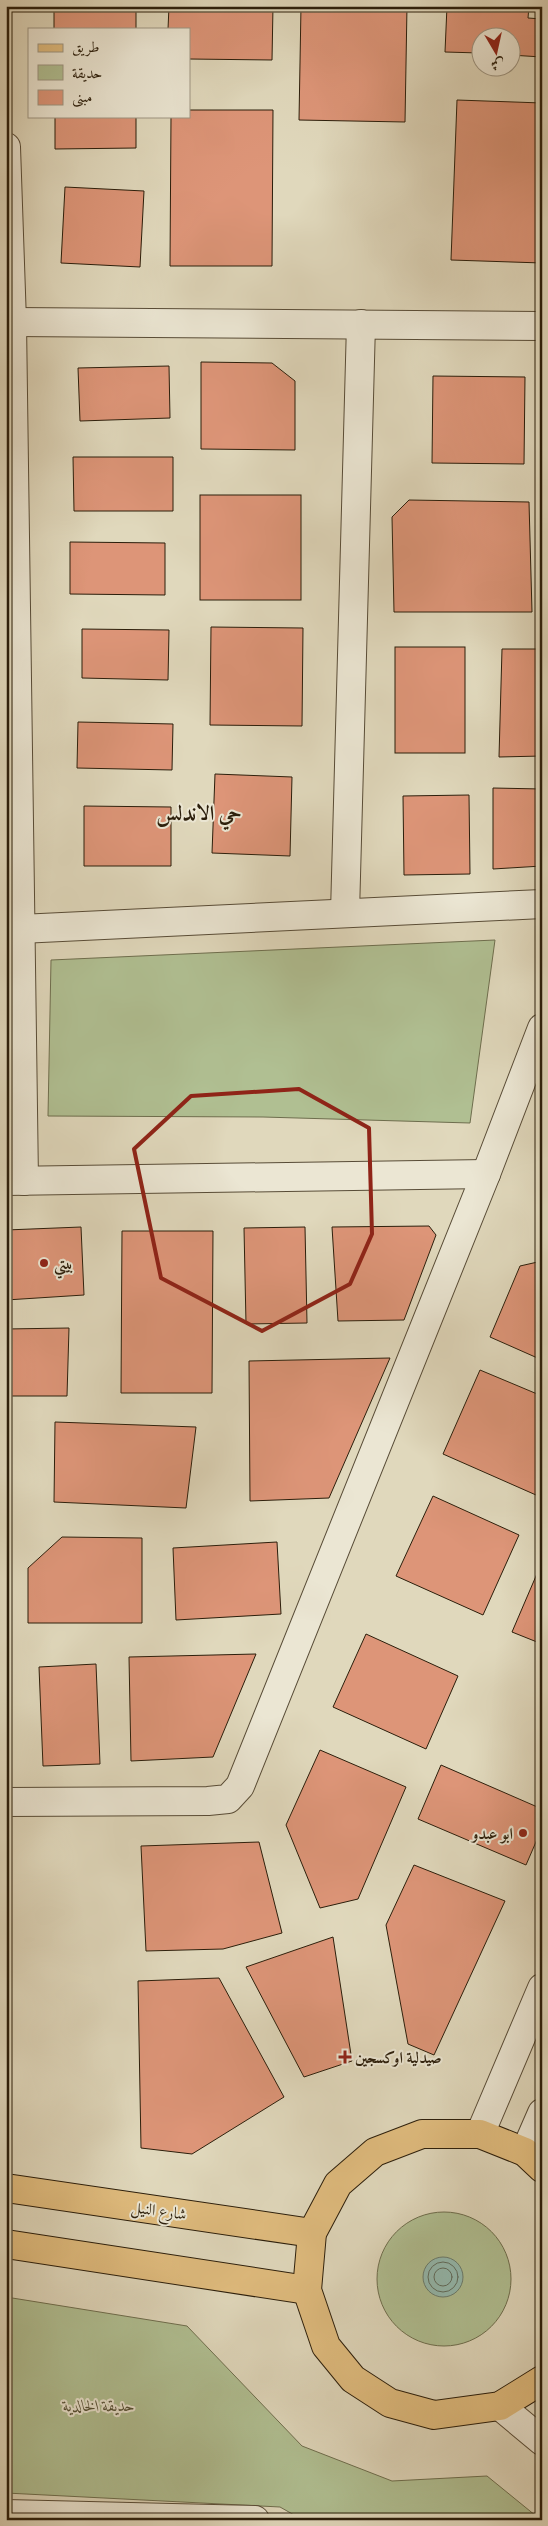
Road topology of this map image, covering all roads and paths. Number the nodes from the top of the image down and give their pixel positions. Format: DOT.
graph roads {
  1 [pos="6,147"];
  2 [pos="12,322"];
  3 [pos="361,324"];
  4 [pos="542,326"];
  5 [pos="542,904"];
  6 [pos="345,914"];
  7 [pos="13,933"];
  8 [pos="539,1042"];
  9 [pos="486,1174"];
  10 [pos="15,1181"];
  11 [pos="6,1802"];
  12 [pos="542,1988"];
  13 [pos="542,2114"];
  14 [pos="480,2134"];
  15 [pos="533,2160"];
  16 [pos="6,2188"];
  17 [pos="312,2232"];
  18 [pos="6,2244"];
  19 [pos="307,2290"];
  20 [pos="542,2380"];
  21 [pos="500,2406"];
  22 [pos="542,2440"];
  23 [pos="6,2514"];
  24 [pos="162,2519"];
  25 [pos="255,2520"];
  1 -- 2 [label="street"];
  2 -- 3 [label="street"];
  2 -- 7 [label="street"];
  3 -- 4 [label="street"];
  3 -- 6 [label="street"];
  5 -- 6 [label="street"];
  6 -- 7 [label="street"];
  7 -- 10 [label="street"];
  8 -- 9 [label="street"];
  9 -- 10 [label="street"];
  9 -- 11 [label="street"];
  12 -- 14 [label="street"];
  13 -- 15 [label="street"];
  14 -- 15 [label="main road"];
  14 -- 17 [label="main road"];
  16 -- 17 [label="main road, شارع النيل"];
  17 -- 19 [label="main road"];
  18 -- 19 [label="main road"];
  19 -- 21 [label="main road"];
  20 -- 21 [label="main road"];
  21 -- 22 [label="street"];
  23 -- 24 [label="street"];
  24 -- 25 [label="street"];
}
